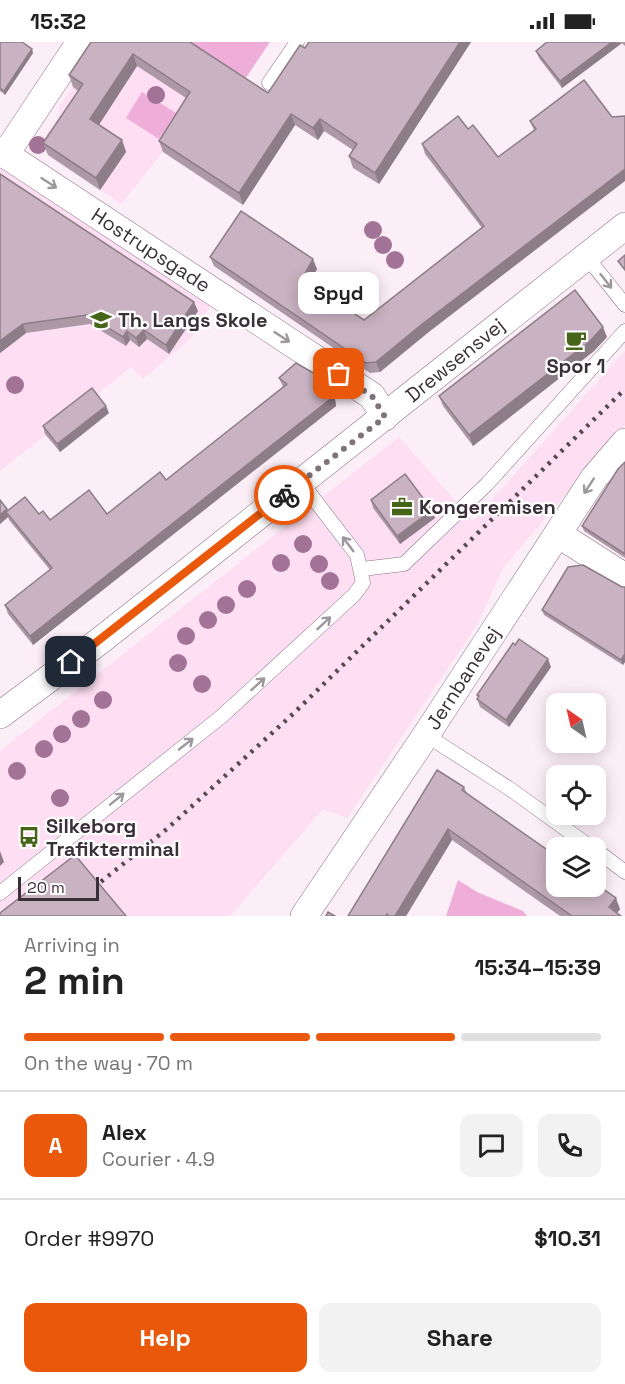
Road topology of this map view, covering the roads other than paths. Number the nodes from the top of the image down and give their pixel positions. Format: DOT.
graph roads {
  1 [pos="80,42"];
  2 [pos="297,42"];
  3 [pos="269,83"];
  4 [pos="2,153"];
  5 [pos="625,226"];
  6 [pos="586,256"];
  7 [pos="625,305"];
  8 [pos="625,331"];
  9 [pos="385,417"];
  10 [pos="625,442"];
  11 [pos="301,482"];
  12 [pos="558,534"];
  13 [pos="362,569"];
  14 [pos="625,577"];
  15 [pos="0,715"];
  16 [pos="426,735"];
  17 [pos="576,837"];
  18 [pos="606,858"];
  19 [pos="625,872"];
  20 [pos="0,893"];
  21 [pos="304,916"];
  1 -- 4 [label="street"];
  2 -- 3 [label="lane"];
  4 -- 9 [label="street, Hostrupsgade, one-way"];
  5 -- 6 [label="street, Drewsensvej"];
  6 -- 7 [label="lane, one-way"];
  6 -- 9 [label="street, Drewsensvej"];
  8 -- 13 [label="lane"];
  9 -- 11 [label="street, Drewsensvej"];
  10 -- 12 [label="street, Jernbanevej, one-way"];
  13 -- 11 [label="lane, one-way"];
  11 -- 15 [label="street, Drewsensvej"];
  12 -- 14 [label="street"];
  12 -- 16 [label="street, Jernbanevej"];
  20 -- 13 [label="lane, one-way"];
  16 -- 17 [label="lane"];
  16 -- 21 [label="street, Jernbanevej"];
  18 -- 19 [label="lane"];
}
